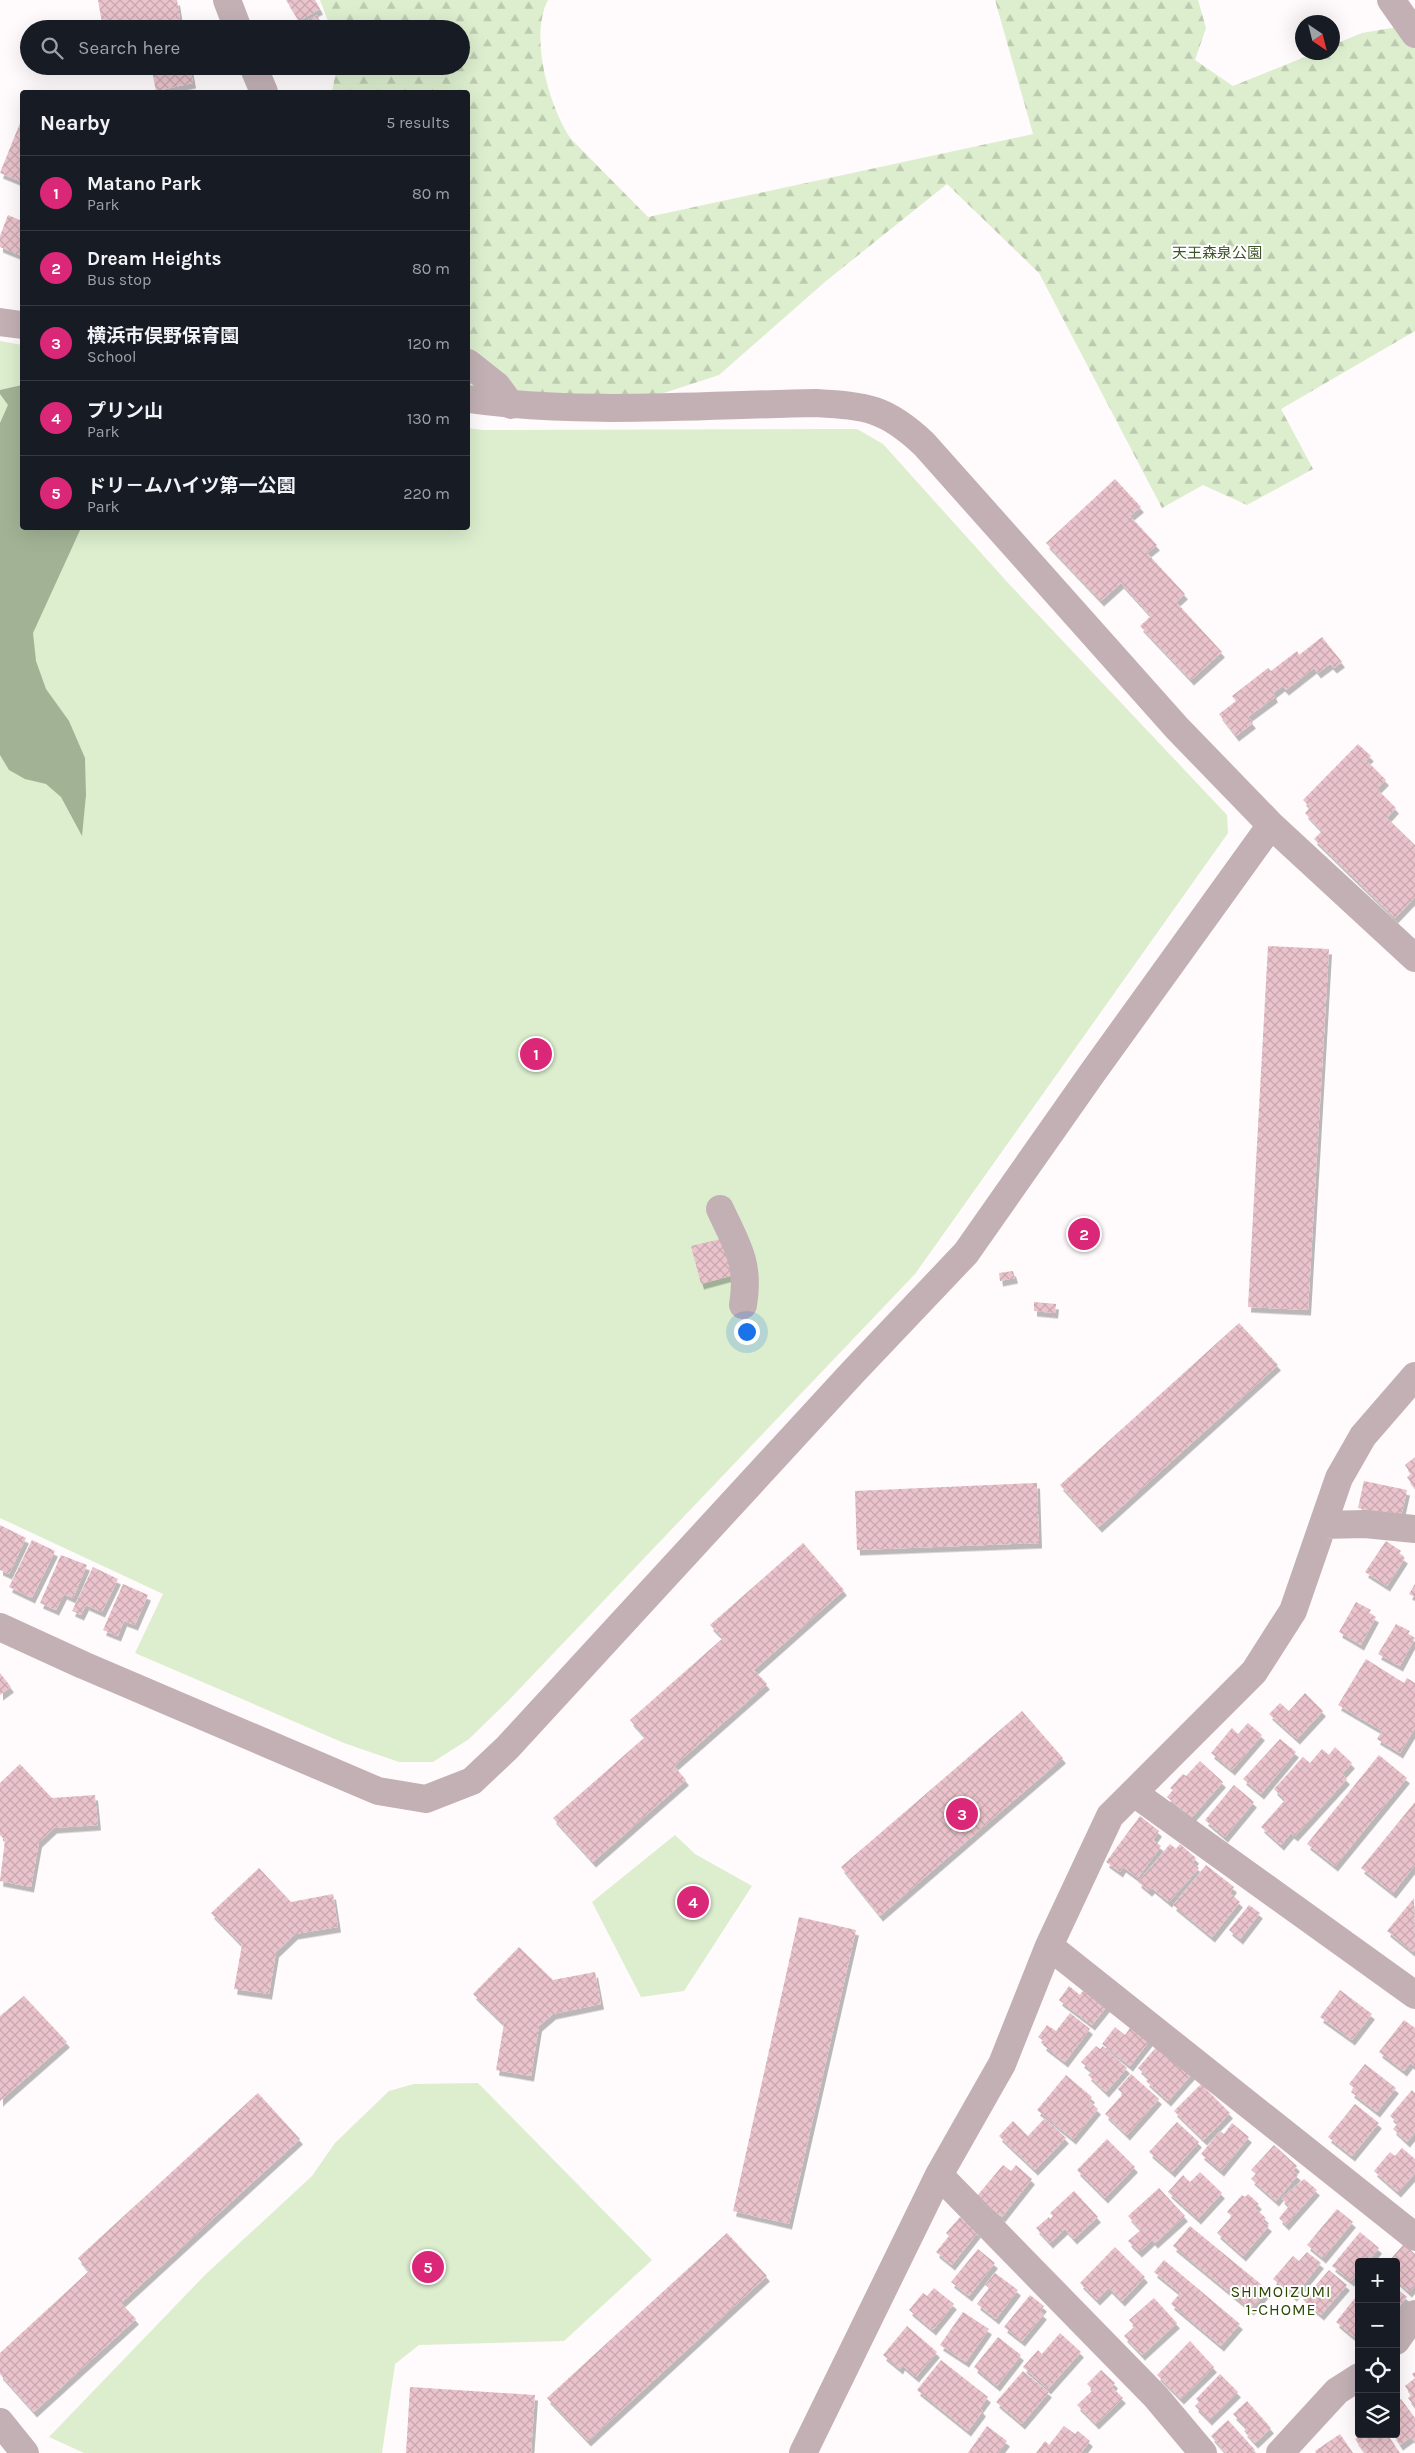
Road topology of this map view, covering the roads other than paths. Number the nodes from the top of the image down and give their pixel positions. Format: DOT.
graph roads {
  1 [pos="227,0"];
  2 [pos="1391,0"];
  3 [pos="235,20"];
  4 [pos="1415,34"];
  5 [pos="257,75"];
  6 [pos="263,90"];
  7 [pos="0,322"];
  8 [pos="20,325"];
  9 [pos="470,365"];
  10 [pos="470,399"];
  11 [pos="511,405"];
  12 [pos="1271,825"];
  13 [pos="1415,958"];
  14 [pos="720,1209"];
  15 [pos="743,1304"];
  16 [pos="1415,1376"];
  17 [pos="1323,1525"];
  18 [pos="1415,1528"];
  19 [pos="0,1627"];
  20 [pos="1134,1792"];
  21 [pos="1049,1946"];
  22 [pos="1415,1995"];
  23 [pos="939,2174"];
  24 [pos="1415,2237"];
  25 [pos="1355,2379"];
  26 [pos="0,2422"];
  27 [pos="25,2453"];
  28 [pos="802,2453"];
  29 [pos="1203,2453"];
  30 [pos="1280,2453"];
  1 -- 3 [label="street"];
  2 -- 4 [label="street"];
  5 -- 6 [label="street"];
  7 -- 8 [label="street"];
  9 -- 11 [label="street"];
  10 -- 11 [label="street"];
  11 -- 12 [label="street"];
  12 -- 13 [label="street"];
  12 -- 19 [label="street"];
  14 -- 15 [label="street"];
  16 -- 17 [label="street"];
  17 -- 18 [label="street"];
  17 -- 20 [label="street"];
  20 -- 21 [label="street"];
  20 -- 22 [label="street"];
  21 -- 23 [label="street"];
  21 -- 24 [label="street"];
  23 -- 28 [label="street"];
  23 -- 29 [label="street"];
  25 -- 30 [label="street"];
  26 -- 27 [label="street"];
}
